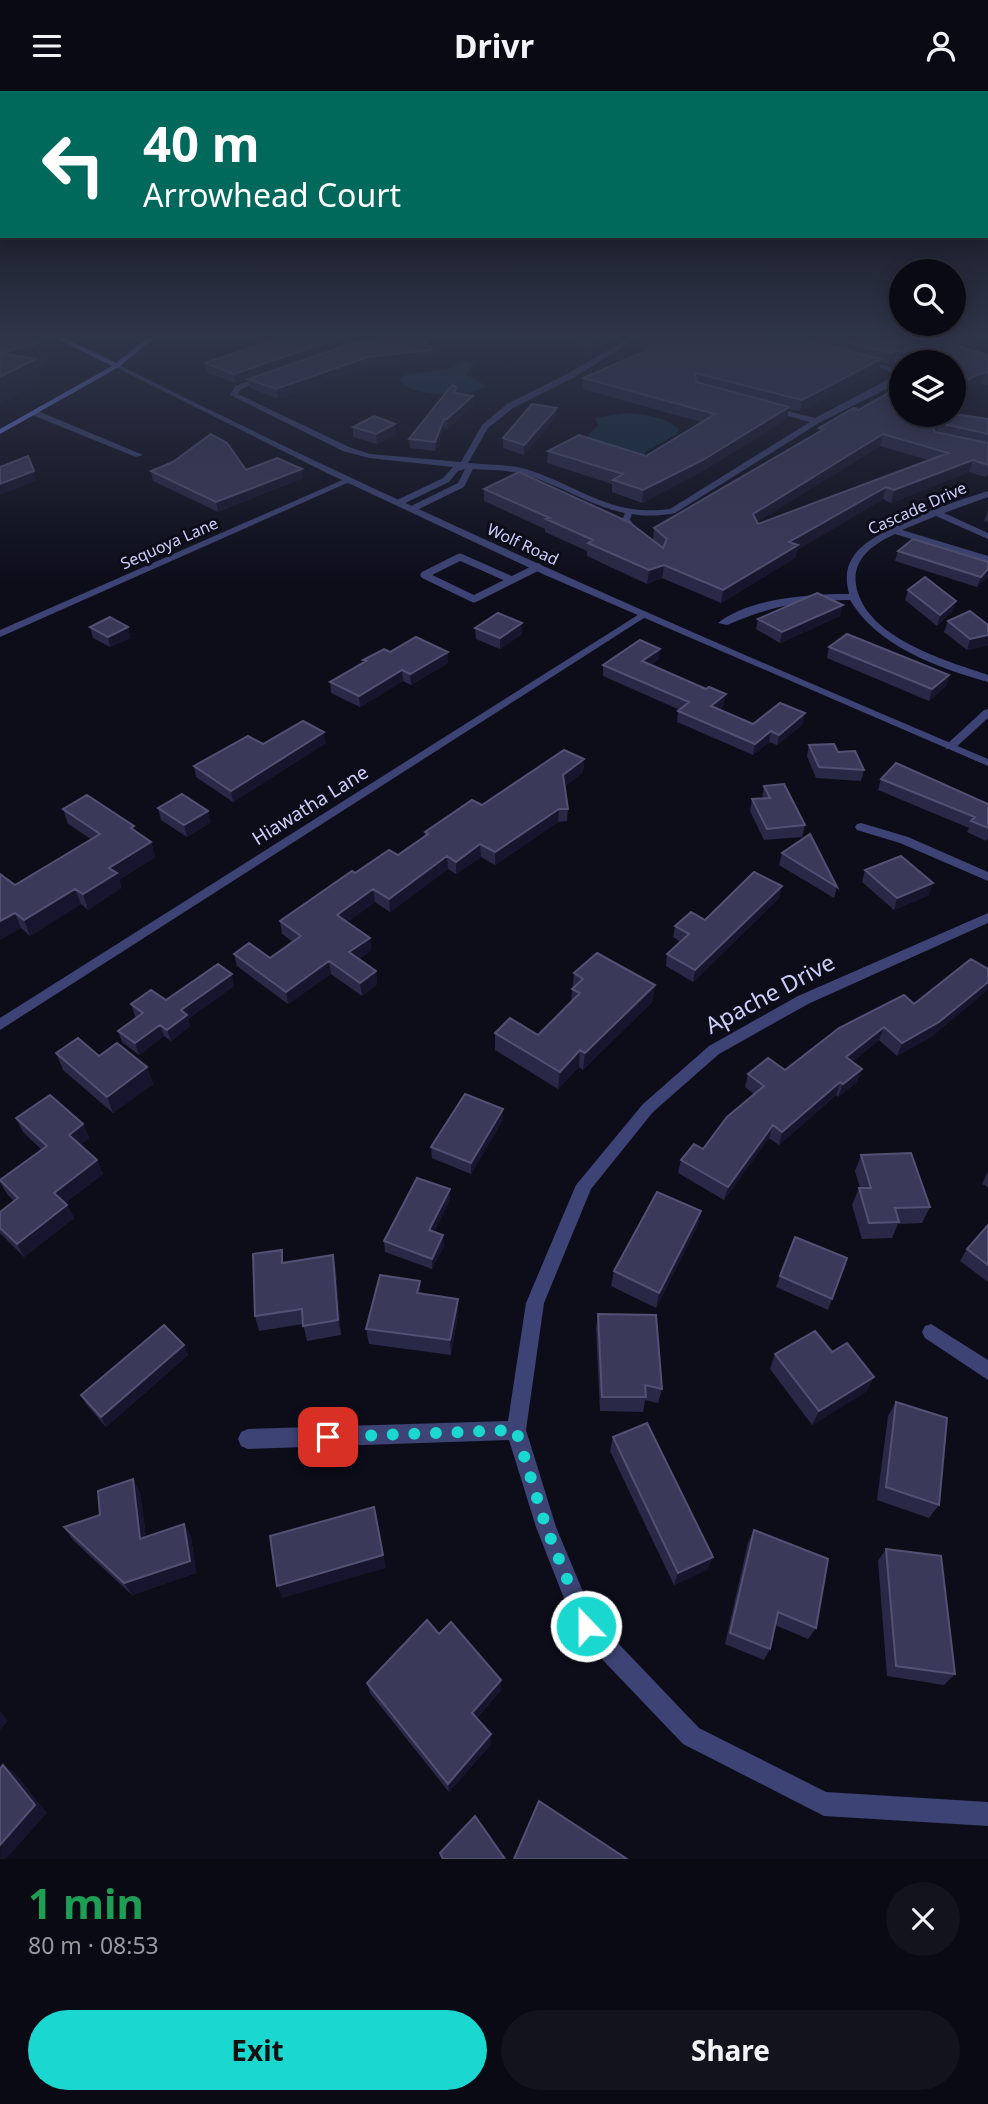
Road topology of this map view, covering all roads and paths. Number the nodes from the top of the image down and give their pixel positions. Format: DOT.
graph roads {
  1 [pos="27,418"];
  2 [pos="46,418"];
  3 [pos="223,418"];
  4 [pos="277,418"];
  5 [pos="496,418"];
  6 [pos="804,418"];
  7 [pos="823,418"];
  8 [pos="816,421"];
  9 [pos="0,432"];
  10 [pos="139,456"];
  11 [pos="464,464"];
  12 [pos="351,480"];
  13 [pos="988,494"];
  14 [pos="398,503"];
  15 [pos="412,509"];
  16 [pos="939,514"];
  17 [pos="628,515"];
  18 [pos="895,531"];
  19 [pos="988,536"];
  20 [pos="643,541"];
  21 [pos="988,559"];
  22 [pos="538,568"];
  23 [pos="512,580"];
  24 [pos="851,597"];
  25 [pos="641,616"];
  26 [pos="723,623"];
  27 [pos="0,634"];
  28 [pos="988,679"];
  29 [pos="988,712"];
  30 [pos="950,747"];
  31 [pos="988,764"];
  32 [pos="861,827"];
  33 [pos="988,877"];
  34 [pos="988,918"];
  35 [pos="0,1025"];
  36 [pos="931,1332"];
  37 [pos="988,1371"];
  38 [pos="516,1430"];
  39 [pos="248,1439"];
  40 [pos="988,1814"];
  1 -- 9 [label="main road"];
  2 -- 10 [label="street"];
  3 -- 12 [label="street, Wolf Road"];
  4 -- 11 [label="street"];
  5 -- 11 [label="street"];
  6 -- 8 [label="street"];
  7 -- 8 [label="street"];
  8 -- 17 [label="street"];
  11 -- 14 [label="street"];
  11 -- 15 [label="street"];
  11 -- 17 [label="street"];
  12 -- 14 [label="street, Wolf Road"];
  12 -- 27 [label="street, Sequoya Lane"];
  13 -- 16 [label="street, Cascade Drive"];
  14 -- 15 [label="street, Wolf Road"];
  15 -- 22 [label="street, Wolf Road"];
  16 -- 18 [label="street, Cascade Drive"];
  16 -- 19 [label="street"];
  17 -- 20 [label="lane"];
  18 -- 21 [label="street"];
  18 -- 24 [label="street, Cascade Drive"];
  22 -- 23 [label="lane"];
  22 -- 25 [label="street, Wolf Road"];
  23 -- 23 [label="lane"];
  24 -- 26 [label="street"];
  24 -- 28 [label="street"];
  25 -- 30 [label="street, Wolf Road"];
  25 -- 35 [label="street, Hiawatha Lane"];
  29 -- 30 [label="street"];
  30 -- 31 [label="street, Wolf Road"];
  32 -- 33 [label="street"];
  34 -- 38 [label="street, Apache Drive"];
  36 -- 37 [label="street"];
  38 -- 39 [label="street"];
  38 -- 40 [label="street, Apache Drive"];
}
